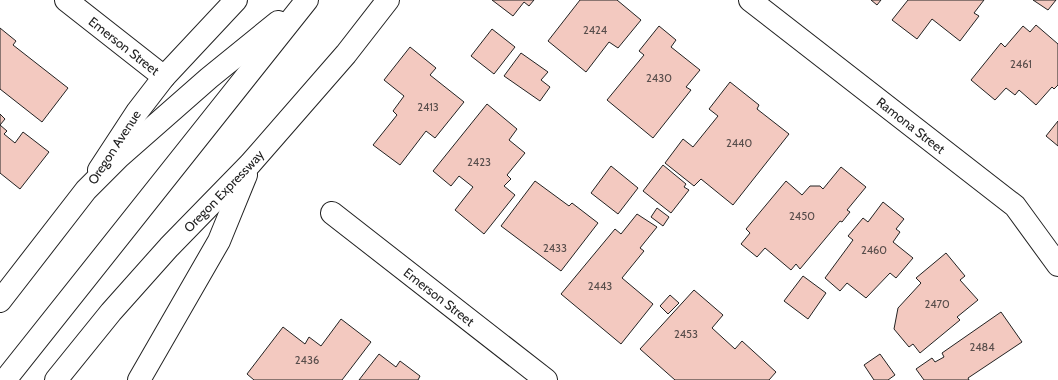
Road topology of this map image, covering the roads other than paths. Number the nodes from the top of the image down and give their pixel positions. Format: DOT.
graph roads {
  1 [pos="66,0"];
  2 [pos="236,0"];
  3 [pos="307,0"];
  4 [pos="388,0"];
  5 [pos="750,0"];
  6 [pos="164,77"];
  7 [pos="250,164"];
  8 [pos="86,190"];
  9 [pos="332,213"];
  10 [pos="1058,265"];
  11 [pos="0,301"];
  12 [pos="5,380"];
  13 [pos="56,380"];
  14 [pos="140,380"];
  15 [pos="546,380"];
  1 -- 6 [label="main road, Emerson Street"];
  2 -- 6 [label="main road, Oregon Avenue"];
  3 -- 8 [label="main road"];
  3 -- 12 [label="main road"];
  4 -- 7 [label="main road, Oregon Expressway"];
  5 -- 10 [label="main road, Ramona Street"];
  6 -- 8 [label="main road, Oregon Avenue"];
  7 -- 13 [label="main road, Oregon Expressway"];
  7 -- 14 [label="main road"];
  8 -- 11 [label="main road, Oregon Avenue"];
  9 -- 15 [label="main road, Emerson Street"];
}
